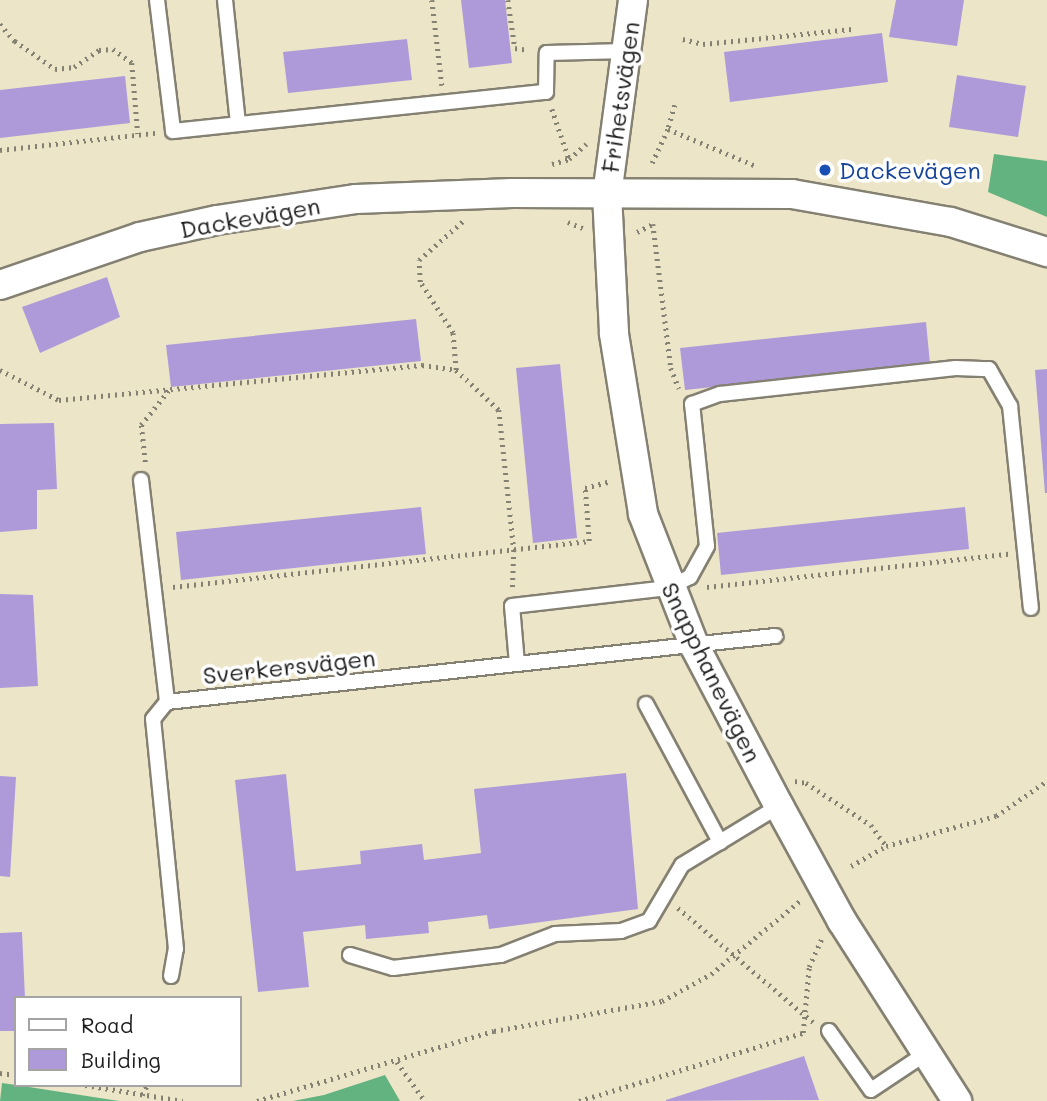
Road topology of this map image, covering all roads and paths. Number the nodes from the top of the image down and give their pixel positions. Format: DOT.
graph roads {
  1 [pos="157,0"];
  2 [pos="225,0"];
  3 [pos="432,0"];
  4 [pos="508,0"];
  5 [pos="633,0"];
  6 [pos="0,24"];
  7 [pos="852,29"];
  8 [pos="683,39"];
  9 [pos="626,51"];
  10 [pos="547,53"];
  11 [pos="545,92"];
  12 [pos="443,100"];
  13 [pos="675,105"];
  14 [pos="238,123"];
  15 [pos="668,129"];
  16 [pos="173,131"];
  17 [pos="138,134"];
  18 [pos="593,138"];
  19 [pos="0,150"];
  20 [pos="569,159"];
  21 [pos="652,163"];
  22 [pos="555,164"];
  23 [pos="763,169"];
  24 [pos="607,194"];
  25 [pos="467,214"];
  26 [pos="634,237"];
  27 [pos="1047,252"];
  28 [pos="0,285"];
  29 [pos="0,370"];
  30 [pos="456,370"];
  31 [pos="679,389"];
  32 [pos="636,474"];
  33 [pos="141,480"];
  34 [pos="514,550"];
  35 [pos="1025,552"];
  36 [pos="165,588"];
  37 [pos="681,588"];
  38 [pos="512,606"];
  39 [pos="1031,608"];
  40 [pos="775,636"];
  41 [pos="694,645"];
  42 [pos="517,664"];
  43 [pos="167,702"];
  44 [pos="646,704"];
  45 [pos="1047,781"];
  46 [pos="774,797"];
  47 [pos="720,842"];
  48 [pos="886,846"];
  49 [pos="851,866"];
  50 [pos="664,895"];
  51 [pos="801,900"];
  52 [pos="842,922"];
  53 [pos="350,955"];
  54 [pos="734,957"];
  55 [pos="171,976"];
  56 [pos="805,1017"];
  57 [pos="829,1031"];
  58 [pos="925,1054"];
  59 [pos="397,1061"];
  60 [pos="96,1087"];
  61 [pos="146,1087"];
  62 [pos="142,1095"];
  63 [pos="875,1096"];
  64 [pos="183,1101"];
  65 [pos="257,1101"];
  66 [pos="425,1101"];
  67 [pos="579,1101"];
  68 [pos="957,1101"];
  1 -- 16 [label="lane"];
  2 -- 14 [label="lane"];
  3 -- 12 [label="path"];
  4 -- 10 [label="path"];
  5 -- 9 [label="street, Frihetsvägen"];
  6 -- 17 [label="path"];
  7 -- 8 [label="path"];
  9 -- 10 [label="lane"];
  9 -- 24 [label="street, Frihetsvägen"];
  10 -- 11 [label="lane"];
  11 -- 12 [label="lane"];
  11 -- 20 [label="path"];
  12 -- 14 [label="lane"];
  13 -- 15 [label="path"];
  14 -- 16 [label="lane"];
  15 -- 21 [label="path"];
  15 -- 23 [label="path"];
  16 -- 17 [label="path"];
  17 -- 19 [label="path"];
  18 -- 20 [label="path"];
  20 -- 22 [label="path"];
  24 -- 27 [label="street, Dackevägen"];
  24 -- 28 [label="street, Dackevägen"];
  24 -- 32 [label="street, Snapphanevägen"];
  25 -- 30 [label="path"];
  26 -- 31 [label="path"];
  29 -- 30 [label="path"];
  30 -- 34 [label="path"];
  32 -- 34 [label="path"];
  32 -- 37 [label="street, Snapphanevägen"];
  33 -- 43 [label="lane"];
  34 -- 36 [label="path"];
  34 -- 38 [label="path"];
  35 -- 37 [label="path"];
  35 -- 37 [label="lane"];
  35 -- 39 [label="lane"];
  37 -- 38 [label="lane"];
  37 -- 41 [label="street, Snapphanevägen"];
  38 -- 42 [label="lane"];
  40 -- 41 [label="lane, Sverkersvägen"];
  41 -- 42 [label="lane, Sverkersvägen"];
  41 -- 46 [label="street, Snapphanevägen"];
  42 -- 43 [label="lane, Sverkersvägen"];
  43 -- 55 [label="lane"];
  44 -- 47 [label="lane"];
  45 -- 48 [label="path"];
  46 -- 47 [label="lane"];
  46 -- 48 [label="path"];
  46 -- 52 [label="street, Snapphanevägen"];
  47 -- 50 [label="lane"];
  48 -- 49 [label="path"];
  50 -- 53 [label="lane"];
  50 -- 54 [label="path"];
  51 -- 54 [label="path"];
  52 -- 56 [label="path"];
  52 -- 58 [label="street, Snapphanevägen"];
  54 -- 56 [label="path"];
  54 -- 59 [label="path"];
  56 -- 57 [label="path"];
  56 -- 67 [label="path"];
  57 -- 63 [label="lane"];
  58 -- 63 [label="lane"];
  58 -- 68 [label="street, Snapphanevägen"];
  59 -- 65 [label="path"];
  59 -- 66 [label="path"];
  60 -- 62 [label="path"];
  61 -- 62 [label="path"];
  62 -- 64 [label="path"];
}
